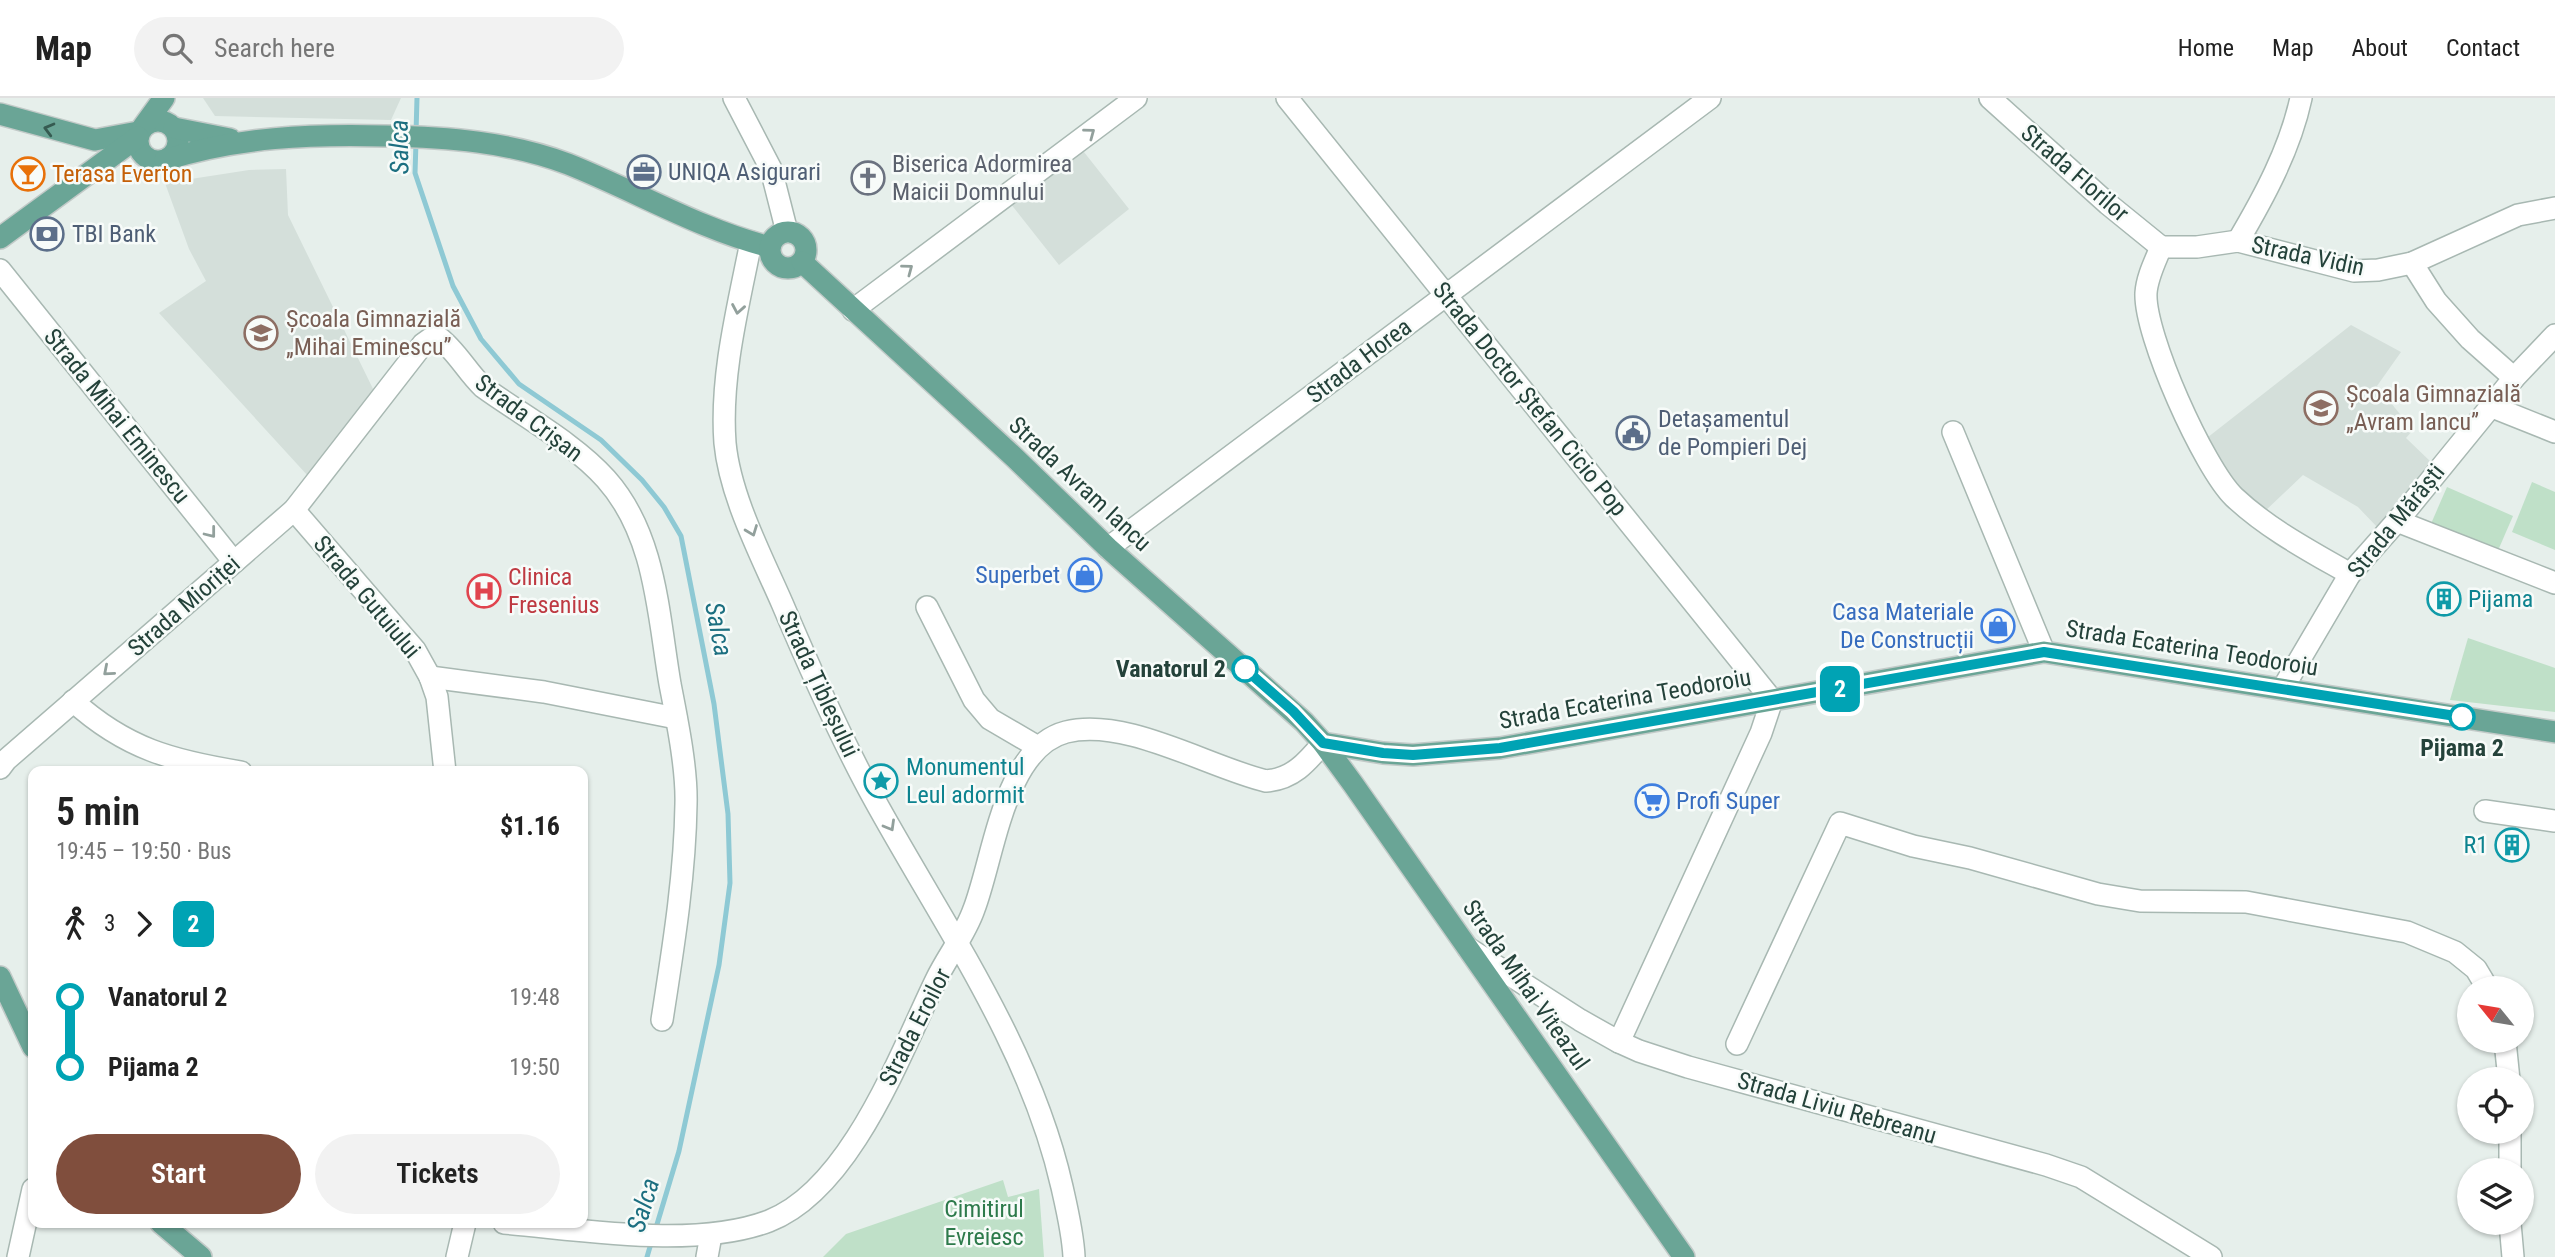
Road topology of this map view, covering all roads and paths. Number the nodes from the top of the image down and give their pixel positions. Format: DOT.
graph roads {
  1 [pos="164,98"];
  2 [pos="172,98"];
  3 [pos="734,98"];
  4 [pos="1136,98"];
  5 [pos="1287,98"];
  6 [pos="1710,98"];
  7 [pos="1990,98"];
  8 [pos="2301,98"];
  9 [pos="0,114"];
  10 [pos="173,127"];
  11 [pos="140,132"];
  12 [pos="95,140"];
  13 [pos="242,141"];
  14 [pos="161,161"];
  15 [pos="93,170"];
  16 [pos="2555,208"];
  17 [pos="787,232"];
  18 [pos="0,238"];
  19 [pos="2238,241"];
  20 [pos="761,245"];
  21 [pos="2161,247"];
  22 [pos="802,262"];
  23 [pos="2412,263"];
  24 [pos="0,270"];
  25 [pos="1448,295"];
  26 [pos="853,310"];
  27 [pos="2555,335"];
  28 [pos="2514,378"];
  29 [pos="2490,406"];
  30 [pos="1953,432"];
  31 [pos="2555,432"];
  32 [pos="294,510"];
  33 [pos="2397,521"];
  34 [pos="1108,548"];
  35 [pos="234,562"];
  36 [pos="2350,574"];
  37 [pos="2555,583"];
  38 [pos="927,607"];
  39 [pos="2044,652"];
  40 [pos="430,677"];
  41 [pos="2283,688"];
  42 [pos="1772,700"];
  43 [pos="73,701"];
  44 [pos="676,718"];
  45 [pos="2555,732"];
  46 [pos="1323,743"];
  47 [pos="1038,747"];
  48 [pos="2,761"];
  49 [pos="206,766"];
  50 [pos="444,766"];
  51 [pos="2485,811"];
  52 [pos="2555,821"];
  53 [pos="958,945"];
  54 [pos="1468,948"];
  55 [pos="2480,976"];
  56 [pos="0,977"];
  57 [pos="662,1020"];
  58 [pos="28,1036"];
  59 [pos="1619,1042"];
  60 [pos="1737,1044"];
  61 [pos="28,1213"];
  62 [pos="166,1228"];
  63 [pos="464,1228"];
  64 [pos="566,1228"];
  65 [pos="2511,1235"];
  66 [pos="711,1236"];
  67 [pos="19,1257"];
  68 [pos="201,1257"];
  69 [pos="457,1257"];
  70 [pos="707,1257"];
  71 [pos="1074,1257"];
  72 [pos="1684,1257"];
  73 [pos="2211,1257"];
  74 [pos="2513,1257"];
  1 -- 11 [label="main road"];
  2 -- 10 [label="main road"];
  3 -- 17 [label="street"];
  26 -- 4 [label="street, one-way"];
  5 -- 25 [label="street, Strada Doctor Ștefan Cicio Pop"];
  6 -- 25 [label="street, Strada Horea"];
  7 -- 21 [label="street, Strada Florilor"];
  8 -- 19 [label="street"];
  12 -- 9 [label="main road, one-way"];
  10 -- 11 [label="main road"];
  10 -- 13 [label="main road"];
  10 -- 14 [label="main road"];
  11 -- 12 [label="main road"];
  11 -- 14 [label="main road"];
  11 -- 15 [label="main road"];
  12 -- 15 [label="main road"];
  13 -- 14 [label="main road"];
  13 -- 20 [label="main road"];
  14 -- 15 [label="main road"];
  15 -- 18 [label="main road"];
  16 -- 23 [label="street, Strada Vidin"];
  17 -- 20 [label="main road"];
  17 -- 22 [label="main road"];
  19 -- 21 [label="street, Strada Vidin"];
  19 -- 23 [label="street, Strada Vidin"];
  20 -- 22 [label="main road"];
  20 -- 53 [label="street, Strada Țibleșului, one-way"];
  21 -- 36 [label="street"];
  22 -- 26 [label="main road, Strada Avram Iancu"];
  23 -- 28 [label="street"];
  24 -- 35 [label="street, Strada Mihai Eminescu, one-way"];
  25 -- 34 [label="street, Strada Horea"];
  25 -- 42 [label="street, Strada Doctor Ștefan Cicio Pop"];
  26 -- 34 [label="main road, Strada Avram Iancu"];
  27 -- 28 [label="street, Strada Mărăști"];
  28 -- 29 [label="street, Strada Mărăști"];
  29 -- 31 [label="street"];
  29 -- 33 [label="street, Strada Mărăști"];
  30 -- 39 [label="street"];
  32 -- 35 [label="street, Strada Mioriței"];
  32 -- 40 [label="street, Strada Gutuiului"];
  32 -- 44 [label="street, Strada Crișan"];
  33 -- 36 [label="street, Strada Mărăști"];
  33 -- 37 [label="street"];
  34 -- 46 [label="main road, Strada Avram Iancu"];
  35 -- 43 [label="street, Strada Mioriței, one-way"];
  36 -- 41 [label="street, Strada Mărăști"];
  38 -- 47 [label="street"];
  39 -- 41 [label="main road, Strada Ecaterina Teodoroiu"];
  39 -- 42 [label="main road, Strada Ecaterina Teodoroiu"];
  40 -- 44 [label="street"];
  40 -- 50 [label="street, Strada Gutuiului"];
  41 -- 45 [label="main road, Strada Ecaterina Teodoroiu"];
  42 -- 46 [label="main road, Strada Ecaterina Teodoroiu"];
  42 -- 59 [label="street"];
  43 -- 48 [label="street, Strada Mioriței"];
  43 -- 49 [label="street"];
  44 -- 57 [label="street, Strada Crișan"];
  46 -- 47 [label="street, Strada Eroilor"];
  46 -- 54 [label="main road, Strada Mihai Viteazul"];
  47 -- 53 [label="street, Strada Eroilor"];
  51 -- 52 [label="street"];
  53 -- 66 [label="street, Strada Eroilor"];
  53 -- 71 [label="street, Strada Țibleșului"];
  54 -- 59 [label="street, Strada Liviu Rebreanu"];
  54 -- 72 [label="main road, Strada Mihai Viteazul"];
  55 -- 60 [label="street"];
  56 -- 58 [label="main road"];
  59 -- 73 [label="street, Strada Liviu Rebreanu"];
  61 -- 67 [label="street"];
  62 -- 68 [label="main road"];
  63 -- 69 [label="street"];
  64 -- 66 [label="street, Strada Eroilor"];
  65 -- 74 [label="street"];
  66 -- 70 [label="street"];
}
